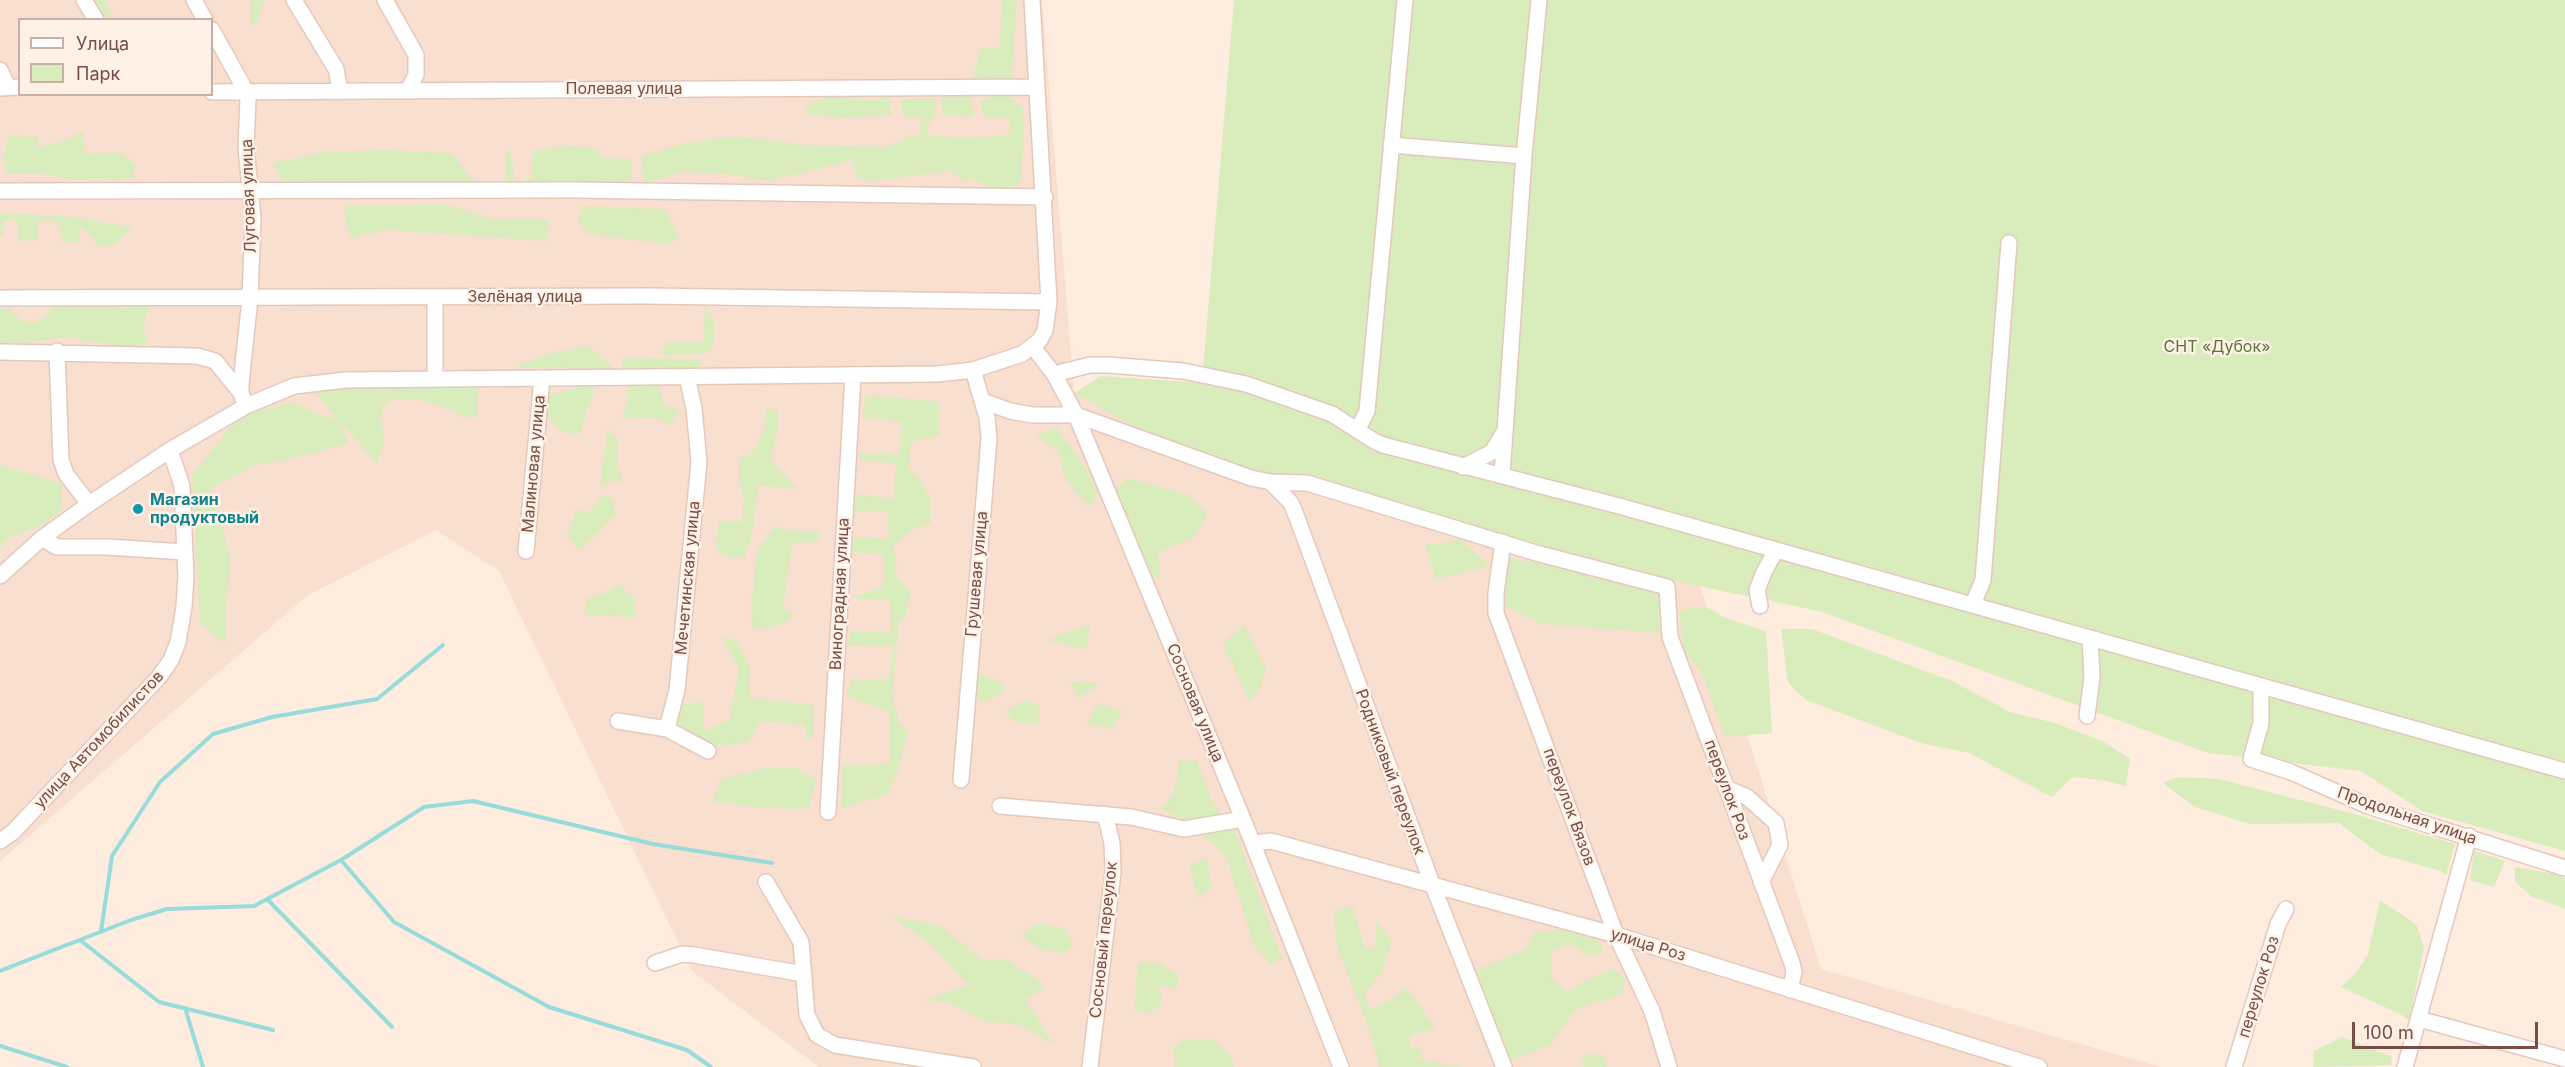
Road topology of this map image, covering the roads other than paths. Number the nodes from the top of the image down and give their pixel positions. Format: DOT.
graph roads {
  1 [pos="84,0"];
  2 [pos="194,0"];
  3 [pos="294,0"];
  4 [pos="385,0"];
  5 [pos="1032,0"];
  6 [pos="1405,0"];
  7 [pos="1539,0"];
  8 [pos="95,18"];
  9 [pos="204,18"];
  10 [pos="213,32"];
  11 [pos="0,70"];
  12 [pos="9,87"];
  13 [pos="1037,87"];
  14 [pos="408,90"];
  15 [pos="340,91"];
  16 [pos="213,92"];
  17 [pos="246,92"];
  18 [pos="1391,145"];
  19 [pos="1524,156"];
  20 [pos="0,191"];
  21 [pos="251,191"];
  22 [pos="1045,197"];
  23 [pos="2009,243"];
  24 [pos="435,297"];
  25 [pos="0,298"];
  26 [pos="250,298"];
  27 [pos="1049,302"];
  28 [pos="1033,347"];
  29 [pos="57,351"];
  30 [pos="0,352"];
  31 [pos="973,370"];
  32 [pos="1054,374"];
  33 [pos="853,376"];
  34 [pos="687,377"];
  35 [pos="542,378"];
  36 [pos="435,379"];
  37 [pos="243,399"];
  38 [pos="982,401"];
  39 [pos="1076,415"];
  40 [pos="1358,429"];
  41 [pos="1505,430"];
  42 [pos="170,450"];
  43 [pos="1463,467"];
  44 [pos="1502,475"];
  45 [pos="1271,482"];
  46 [pos="89,504"];
  47 [pos="42,538"];
  48 [pos="1503,542"];
  49 [pos="1776,550"];
  50 [pos="526,551"];
  51 [pos="184,552"];
  52 [pos="0,576"];
  53 [pos="1973,604"];
  54 [pos="1760,606"];
  55 [pos="2090,638"];
  56 [pos="2261,686"];
  57 [pos="2087,716"];
  58 [pos="618,721"];
  59 [pos="668,729"];
  60 [pos="708,751"];
  61 [pos="2565,771"];
  62 [pos="961,780"];
  63 [pos="1726,788"];
  64 [pos="1000,806"];
  65 [pos="828,812"];
  66 [pos="1105,814"];
  67 [pos="1243,819"];
  68 [pos="2469,836"];
  69 [pos="0,841"];
  70 [pos="1253,843"];
  71 [pos="2565,868"];
  72 [pos="766,882"];
  73 [pos="1761,882"];
  74 [pos="1433,886"];
  75 [pos="2286,909"];
  76 [pos="1616,935"];
  77 [pos="655,963"];
  78 [pos="804,974"];
  79 [pos="1791,990"];
  80 [pos="2419,1018"];
  81 [pos="2565,1059"];
  82 [pos="973,1067"];
  83 [pos="1090,1067"];
  84 [pos="1341,1067"];
  85 [pos="1504,1067"];
  86 [pos="1669,1067"];
  87 [pos="2039,1067"];
  88 [pos="2234,1067"];
  89 [pos="2405,1067"];
  1 -- 8 [label="street"];
  2 -- 9 [label="street"];
  3 -- 15 [label="street"];
  4 -- 14 [label="street"];
  5 -- 13 [label="street"];
  6 -- 18 [label="street"];
  7 -- 19 [label="street"];
  10 -- 17 [label="street, Луговая улица"];
  11 -- 12 [label="street"];
  13 -- 14 [label="street, Полевая улица"];
  13 -- 22 [label="street"];
  14 -- 15 [label="street, Полевая улица"];
  15 -- 17 [label="street, Полевая улица"];
  16 -- 17 [label="street, Полевая улица"];
  17 -- 21 [label="street, Луговая улица"];
  18 -- 19 [label="street"];
  18 -- 40 [label="street"];
  19 -- 41 [label="street"];
  20 -- 21 [label="street"];
  21 -- 22 [label="street"];
  21 -- 26 [label="street, Луговая улица"];
  22 -- 27 [label="street"];
  23 -- 53 [label="street"];
  24 -- 26 [label="street, Зелёная улица"];
  24 -- 27 [label="street, Зелёная улица"];
  24 -- 36 [label="street"];
  25 -- 26 [label="street, Зелёная улица"];
  26 -- 37 [label="street, Луговая улица"];
  27 -- 28 [label="street"];
  28 -- 31 [label="street"];
  28 -- 32 [label="street, Сосновая улица"];
  29 -- 30 [label="street"];
  29 -- 37 [label="street"];
  29 -- 46 [label="street"];
  31 -- 33 [label="street"];
  31 -- 38 [label="street, Грушевая улица"];
  32 -- 39 [label="street, Сосновая улица"];
  32 -- 40 [label="street"];
  33 -- 34 [label="street"];
  33 -- 65 [label="street, Виноградная улица"];
  34 -- 35 [label="street"];
  34 -- 59 [label="street, Мечетинская улица"];
  35 -- 36 [label="street"];
  35 -- 50 [label="street, Малиновая улица"];
  36 -- 37 [label="street"];
  37 -- 42 [label="street"];
  38 -- 39 [label="street"];
  38 -- 62 [label="street, Грушевая улица"];
  39 -- 45 [label="street"];
  39 -- 67 [label="street, Сосновая улица"];
  40 -- 43 [label="street"];
  41 -- 43 [label="street"];
  41 -- 44 [label="street"];
  42 -- 46 [label="street"];
  42 -- 51 [label="street, улица Автомобилистов"];
  43 -- 44 [label="street"];
  44 -- 49 [label="street"];
  45 -- 48 [label="street"];
  45 -- 74 [label="street, Родниковый переулок"];
  46 -- 47 [label="street"];
  47 -- 51 [label="street"];
  47 -- 52 [label="street"];
  48 -- 63 [label="street, переулок Роз"];
  48 -- 76 [label="street, переулок Вязов"];
  49 -- 53 [label="street"];
  49 -- 54 [label="street"];
  51 -- 69 [label="street, улица Автомобилистов"];
  53 -- 55 [label="street"];
  55 -- 56 [label="street"];
  55 -- 57 [label="street"];
  56 -- 61 [label="street"];
  56 -- 68 [label="street, Продольная улица"];
  58 -- 59 [label="street"];
  59 -- 60 [label="street"];
  63 -- 73 [label="street, переулок Роз"];
  63 -- 73 [label="street"];
  64 -- 66 [label="street"];
  66 -- 67 [label="street"];
  66 -- 83 [label="street, Сосновый переулок"];
  67 -- 70 [label="street, Сосновая улица"];
  68 -- 71 [label="street, Продольная улица"];
  68 -- 80 [label="street"];
  70 -- 74 [label="street, улица Роз"];
  70 -- 84 [label="street, Сосновая улица"];
  72 -- 78 [label="street"];
  73 -- 79 [label="street, переулок Роз"];
  74 -- 76 [label="street, улица Роз"];
  74 -- 85 [label="street, Родниковый переулок"];
  75 -- 88 [label="street, переулок Роз"];
  76 -- 79 [label="street, улица Роз"];
  76 -- 86 [label="street, переулок Вязов"];
  77 -- 78 [label="street"];
  78 -- 82 [label="street"];
  79 -- 87 [label="street, улица Роз"];
  80 -- 81 [label="street"];
  80 -- 89 [label="street"];
}
